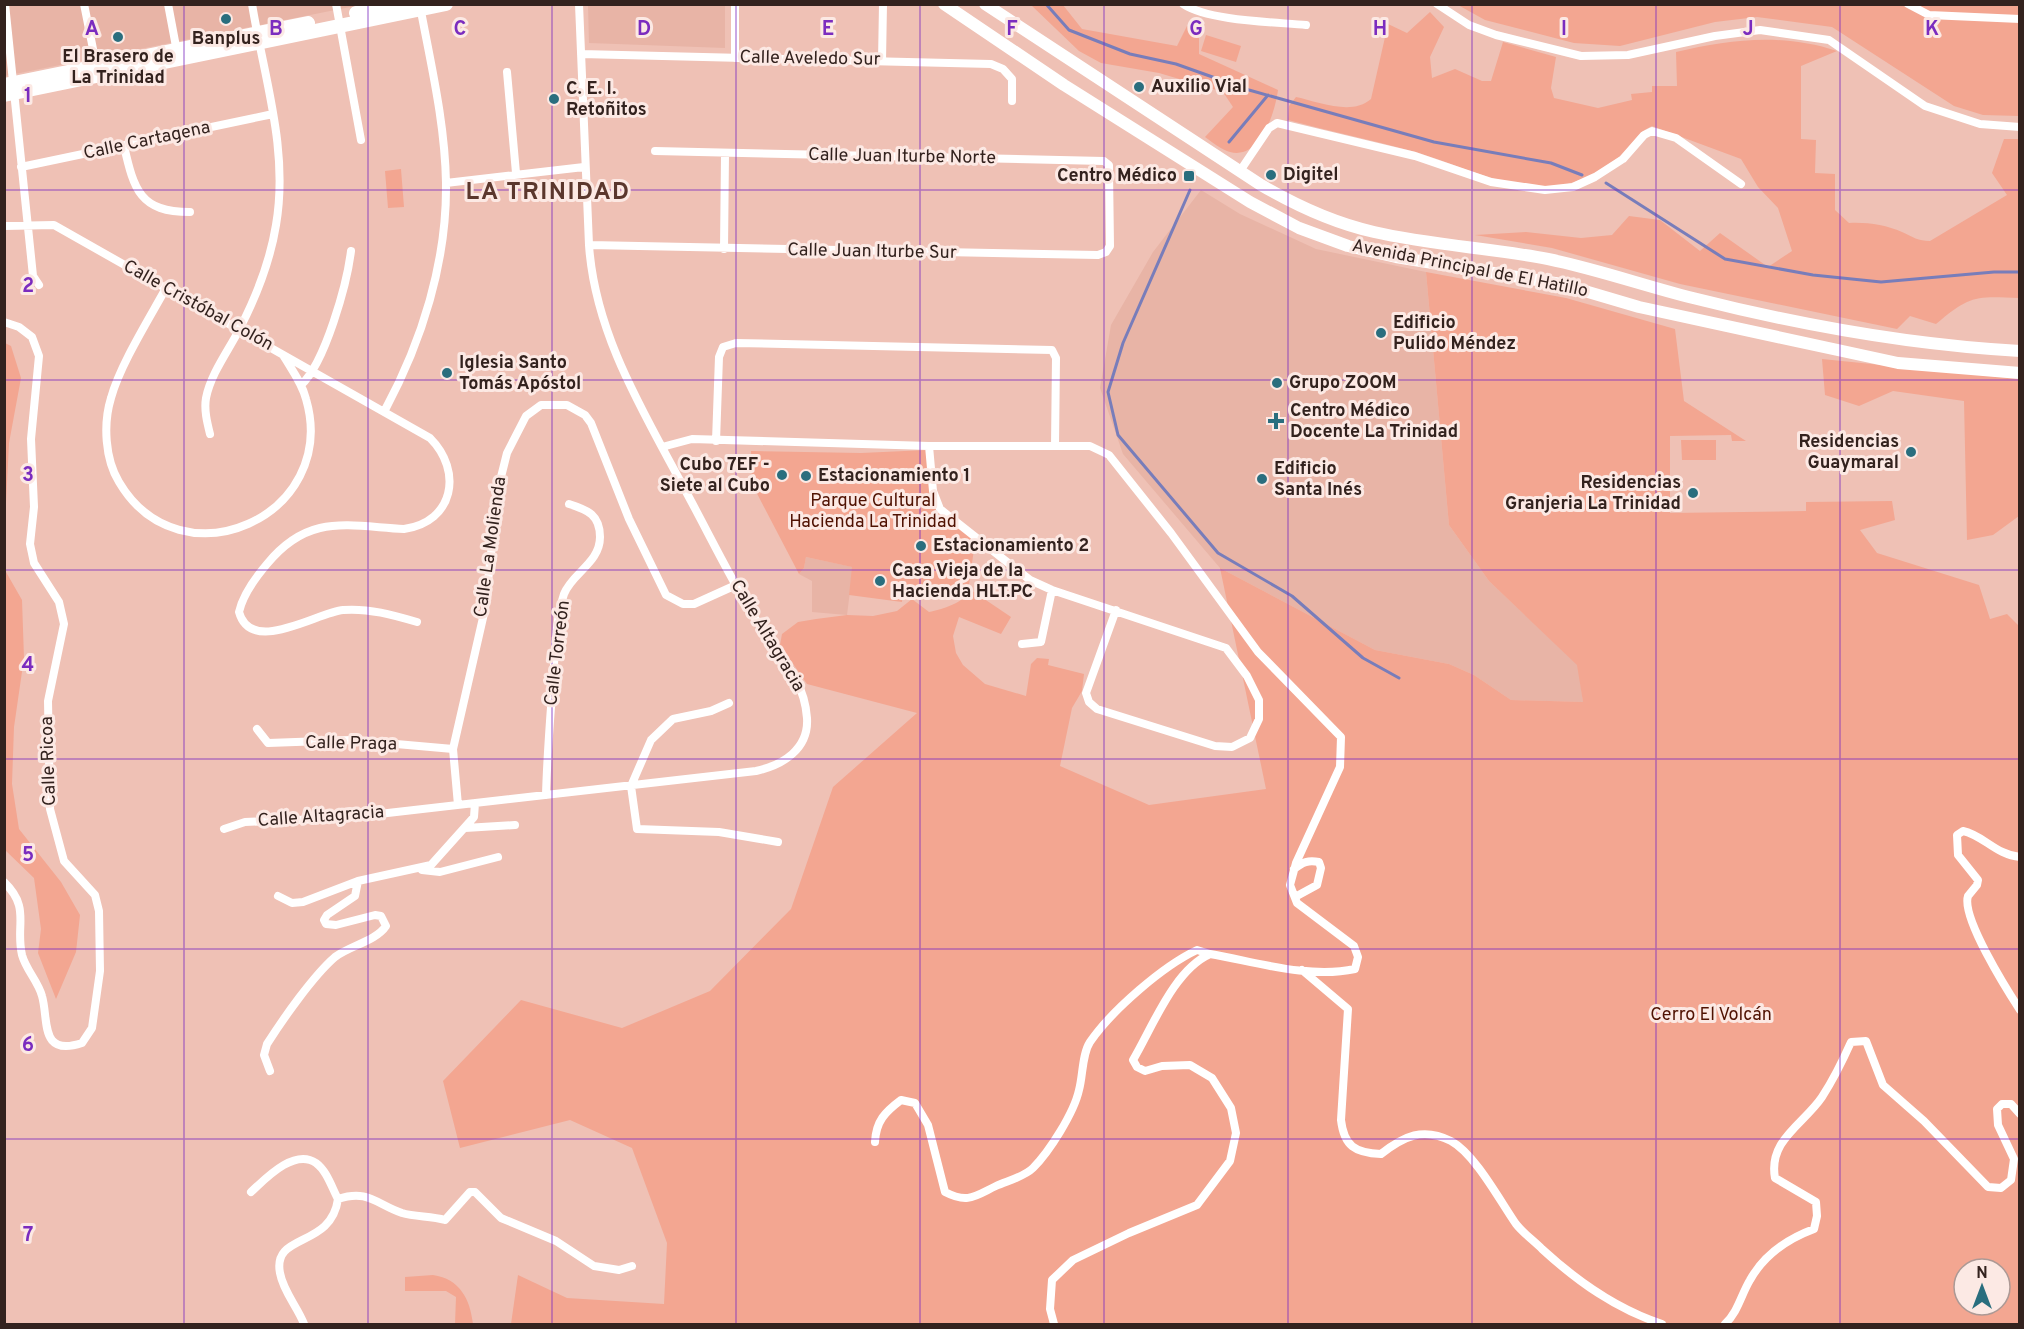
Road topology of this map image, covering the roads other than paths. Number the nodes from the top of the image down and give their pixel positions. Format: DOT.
graph roads {
  1 [pos="5,4"];
  2 [pos="84,4"];
  3 [pos="168,4"];
  4 [pos="252,4"];
  5 [pos="397,4"];
  6 [pos="447,4"];
  7 [pos="579,4"];
  8 [pos="735,4"];
  9 [pos="883,4"];
  10 [pos="944,4"];
  11 [pos="985,4"];
  12 [pos="1183,4"];
  13 [pos="1437,4"];
  14 [pos="1908,4"];
  15 [pos="420,7"];
  16 [pos="338,16"];
  17 [pos="2019,19"];
  18 [pos="1306,25"];
  19 [pos="257,37"];
  20 [pos="177,54"];
  21 [pos="581,54"];
  22 [pos="735,58"];
  23 [pos="882,61"];
  24 [pos="97,69"];
  25 [pos="507,72"];
  26 [pos="9,88"];
  27 [pos="1012,101"];
  28 [pos="273,114"];
  29 [pos="2019,127"];
  30 [pos="362,140"];
  31 [pos="124,146"];
  32 [pos="655,150"];
  33 [pos="725,154"];
  34 [pos="21,167"];
  35 [pos="584,167"];
  36 [pos="1242,172"];
  37 [pos="516,173"];
  38 [pos="446,183"];
  39 [pos="1741,184"];
  40 [pos="1110,204"];
  41 [pos="190,212"];
  42 [pos="29,225"];
  43 [pos="4,226"];
  44 [pos="588,245"];
  45 [pos="724,249"];
  46 [pos="351,251"];
  47 [pos="39,285"];
  48 [pos="166,288"];
  49 [pos="4,322"];
  50 [pos="240,329"];
  51 [pos="2019,351"];
  52 [pos="282,354"];
  53 [pos="312,369"];
  54 [pos="2019,373"];
  55 [pos="300,383"];
  56 [pos="385,410"];
  57 [pos="210,434"];
  58 [pos="716,441"];
  59 [pos="929,446"];
  60 [pos="1055,446"];
  61 [pos="662,447"];
  62 [pos="569,504"];
  63 [pos="736,585"];
  64 [pos="1052,590"];
  65 [pos="1116,610"];
  66 [pos="417,622"];
  67 [pos="1022,644"];
  68 [pos="729,703"];
  69 [pos="257,729"];
  70 [pos="453,749"];
  71 [pos="631,786"];
  72 [pos="546,795"];
  73 [pos="475,803"];
  74 [pos="458,805"];
  75 [pos="515,825"];
  76 [pos="465,828"];
  77 [pos="225,829"];
  78 [pos="778,842"];
  79 [pos="498,857"];
  80 [pos="2019,857"];
  81 [pos="420,869"];
  82 [pos="1294,869"];
  83 [pos="358,881"];
  84 [pos="4,882"];
  85 [pos="278,896"];
  86 [pos="1295,897"];
  87 [pos="1210,954"];
  88 [pos="1302,970"];
  89 [pos="2019,1010"];
  90 [pos="270,1071"];
  91 [pos="2019,1114"];
  92 [pos="875,1142"];
  93 [pos="251,1192"];
  94 [pos="338,1199"];
  95 [pos="632,1266"];
  96 [pos="304,1324"];
  97 [pos="1054,1324"];
  98 [pos="1662,1324"];
  99 [pos="1725,1324"];
  1 -- 26 [label="street"];
  2 -- 24 [label="street"];
  3 -- 20 [label="street"];
  4 -- 19 [label="street"];
  5 -- 16 [label="main road"];
  6 -- 15 [label="main road"];
  7 -- 21 [label="street, Calle Altagracia"];
  8 -- 22 [label="street"];
  9 -- 23 [label="street"];
  10 -- 54 [label="main road, Avenida Principal de El Hatillo"];
  11 -- 36 [label="main road, Avenida Principal de El Hatillo"];
  12 -- 18 [label="street"];
  13 -- 29 [label="street"];
  14 -- 17 [label="street"];
  15 -- 16 [label="main road"];
  15 -- 38 [label="street"];
  16 -- 19 [label="main road"];
  16 -- 30 [label="street"];
  19 -- 20 [label="main road"];
  19 -- 28 [label="street"];
  20 -- 24 [label="main road"];
  21 -- 22 [label="street, Calle Aveledo Sur"];
  21 -- 35 [label="street, Calle Altagracia"];
  22 -- 23 [label="street, Calle Aveledo Sur"];
  23 -- 27 [label="street, Calle Aveledo Sur"];
  24 -- 26 [label="main road"];
  25 -- 37 [label="street"];
  26 -- 34 [label="street"];
  28 -- 31 [label="street, Calle Cartagena"];
  28 -- 50 [label="street"];
  31 -- 34 [label="street, Calle Cartagena"];
  31 -- 41 [label="street"];
  32 -- 33 [label="street, Calle Juan Iturbe Norte"];
  33 -- 40 [label="street, Calle Juan Iturbe Norte"];
  33 -- 45 [label="street"];
  34 -- 42 [label="street"];
  35 -- 37 [label="street"];
  35 -- 44 [label="street, Calle Altagracia"];
  36 -- 39 [label="street"];
  36 -- 51 [label="main road, Avenida Principal de El Hatillo"];
  37 -- 38 [label="street"];
  38 -- 56 [label="street"];
  40 -- 45 [label="street, Calle Juan Iturbe Sur"];
  42 -- 43 [label="street, Calle Cristóbal Colón"];
  42 -- 47 [label="street"];
  42 -- 48 [label="street, Calle Cristóbal Colón"];
  44 -- 45 [label="street, Calle Juan Iturbe Sur"];
  44 -- 61 [label="street, Calle Altagracia"];
  46 -- 53 [label="street"];
  48 -- 50 [label="street, Calle Cristóbal Colón"];
  48 -- 55 [label="street"];
  49 -- 84 [label="street, Calle Ricoa"];
  50 -- 52 [label="street, Calle Cristóbal Colón"];
  50 -- 57 [label="street"];
  52 -- 53 [label="street, Calle Cristóbal Colón"];
  52 -- 55 [label="street"];
  53 -- 55 [label="street"];
  53 -- 56 [label="street, Calle Cristóbal Colón"];
  56 -- 66 [label="street, Calle Cristóbal Colón"];
  58 -- 59 [label="street"];
  58 -- 60 [label="street"];
  58 -- 61 [label="street"];
  59 -- 60 [label="street"];
  59 -- 64 [label="street"];
  60 -- 82 [label="street"];
  61 -- 63 [label="street, Calle Altagracia"];
  62 -- 72 [label="street, Calle Torreón"];
  63 -- 70 [label="street, Calle La Molienda"];
  63 -- 71 [label="street, Calle Altagracia"];
  64 -- 65 [label="street"];
  64 -- 67 [label="street"];
  65 -- 65 [label="street"];
  68 -- 71 [label="street"];
  69 -- 70 [label="street, Calle Praga"];
  70 -- 74 [label="street, Calle La Molienda"];
  71 -- 72 [label="street, Calle Altagracia"];
  71 -- 78 [label="street"];
  72 -- 73 [label="street, Calle Altagracia"];
  73 -- 74 [label="street, Calle Altagracia"];
  73 -- 76 [label="street"];
  74 -- 77 [label="street, Calle Altagracia"];
  75 -- 76 [label="street"];
  76 -- 81 [label="street"];
  79 -- 81 [label="street"];
  80 -- 89 [label="street"];
  81 -- 83 [label="street"];
  82 -- 86 [label="street"];
  82 -- 86 [label="street"];
  83 -- 85 [label="street"];
  83 -- 90 [label="street"];
  86 -- 88 [label="street"];
  87 -- 88 [label="street"];
  87 -- 92 [label="street"];
  87 -- 97 [label="street"];
  88 -- 98 [label="street"];
  91 -- 99 [label="street"];
  93 -- 94 [label="street"];
  94 -- 95 [label="street"];
  94 -- 96 [label="street"];
}
